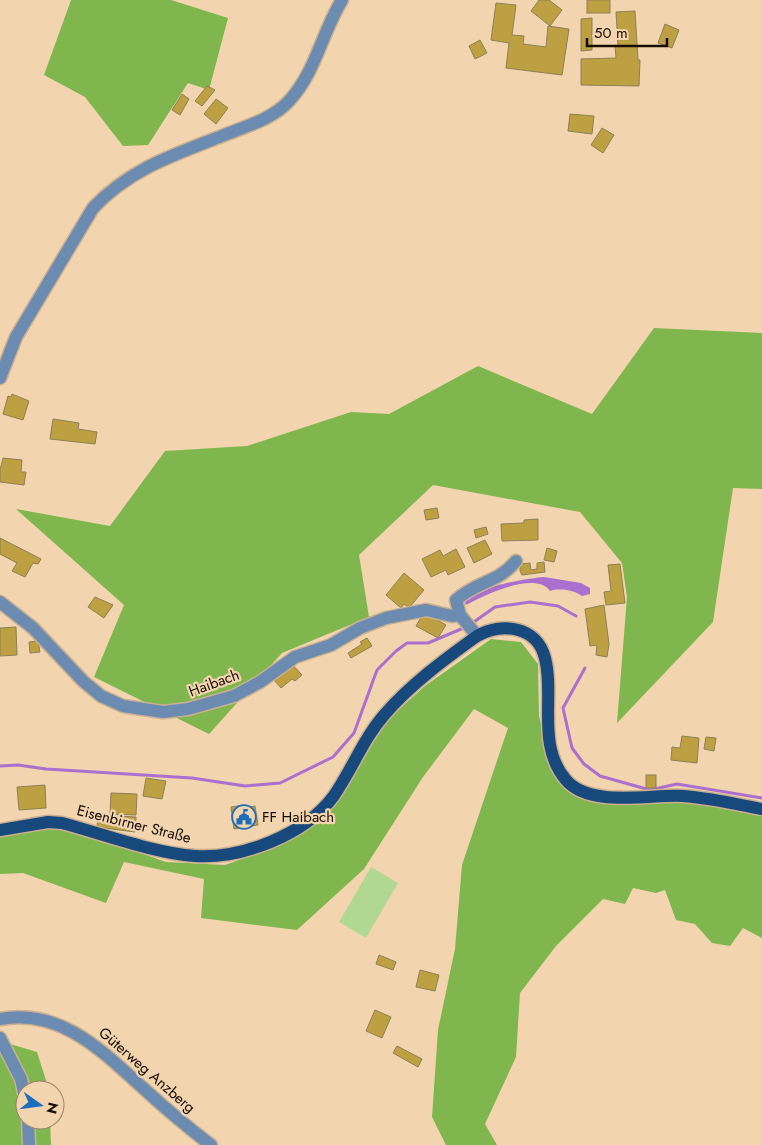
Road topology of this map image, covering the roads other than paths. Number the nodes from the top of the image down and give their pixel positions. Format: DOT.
graph roads {
  1 [pos="342,0"];
  2 [pos="0,378"];
  3 [pos="516,560"];
  4 [pos="0,602"];
  5 [pos="468,624"];
  6 [pos="762,810"];
  7 [pos="0,830"];
  8 [pos="0,1019"];
  9 [pos="0,1038"];
  10 [pos="20,1080"];
  11 [pos="29,1130"];
  12 [pos="30,1145"];
  13 [pos="211,1145"];
  1 -- 2 [label="street"];
  3 -- 5 [label="street"];
  4 -- 5 [label="street, Haibach"];
  5 -- 6 [label="main road, Eisenbirner Straße"];
  5 -- 7 [label="main road, Eisenbirner Straße"];
  8 -- 13 [label="street, Güterweg Anzberg"];
  9 -- 10 [label="street"];
  11 -- 12 [label="street"];
}
